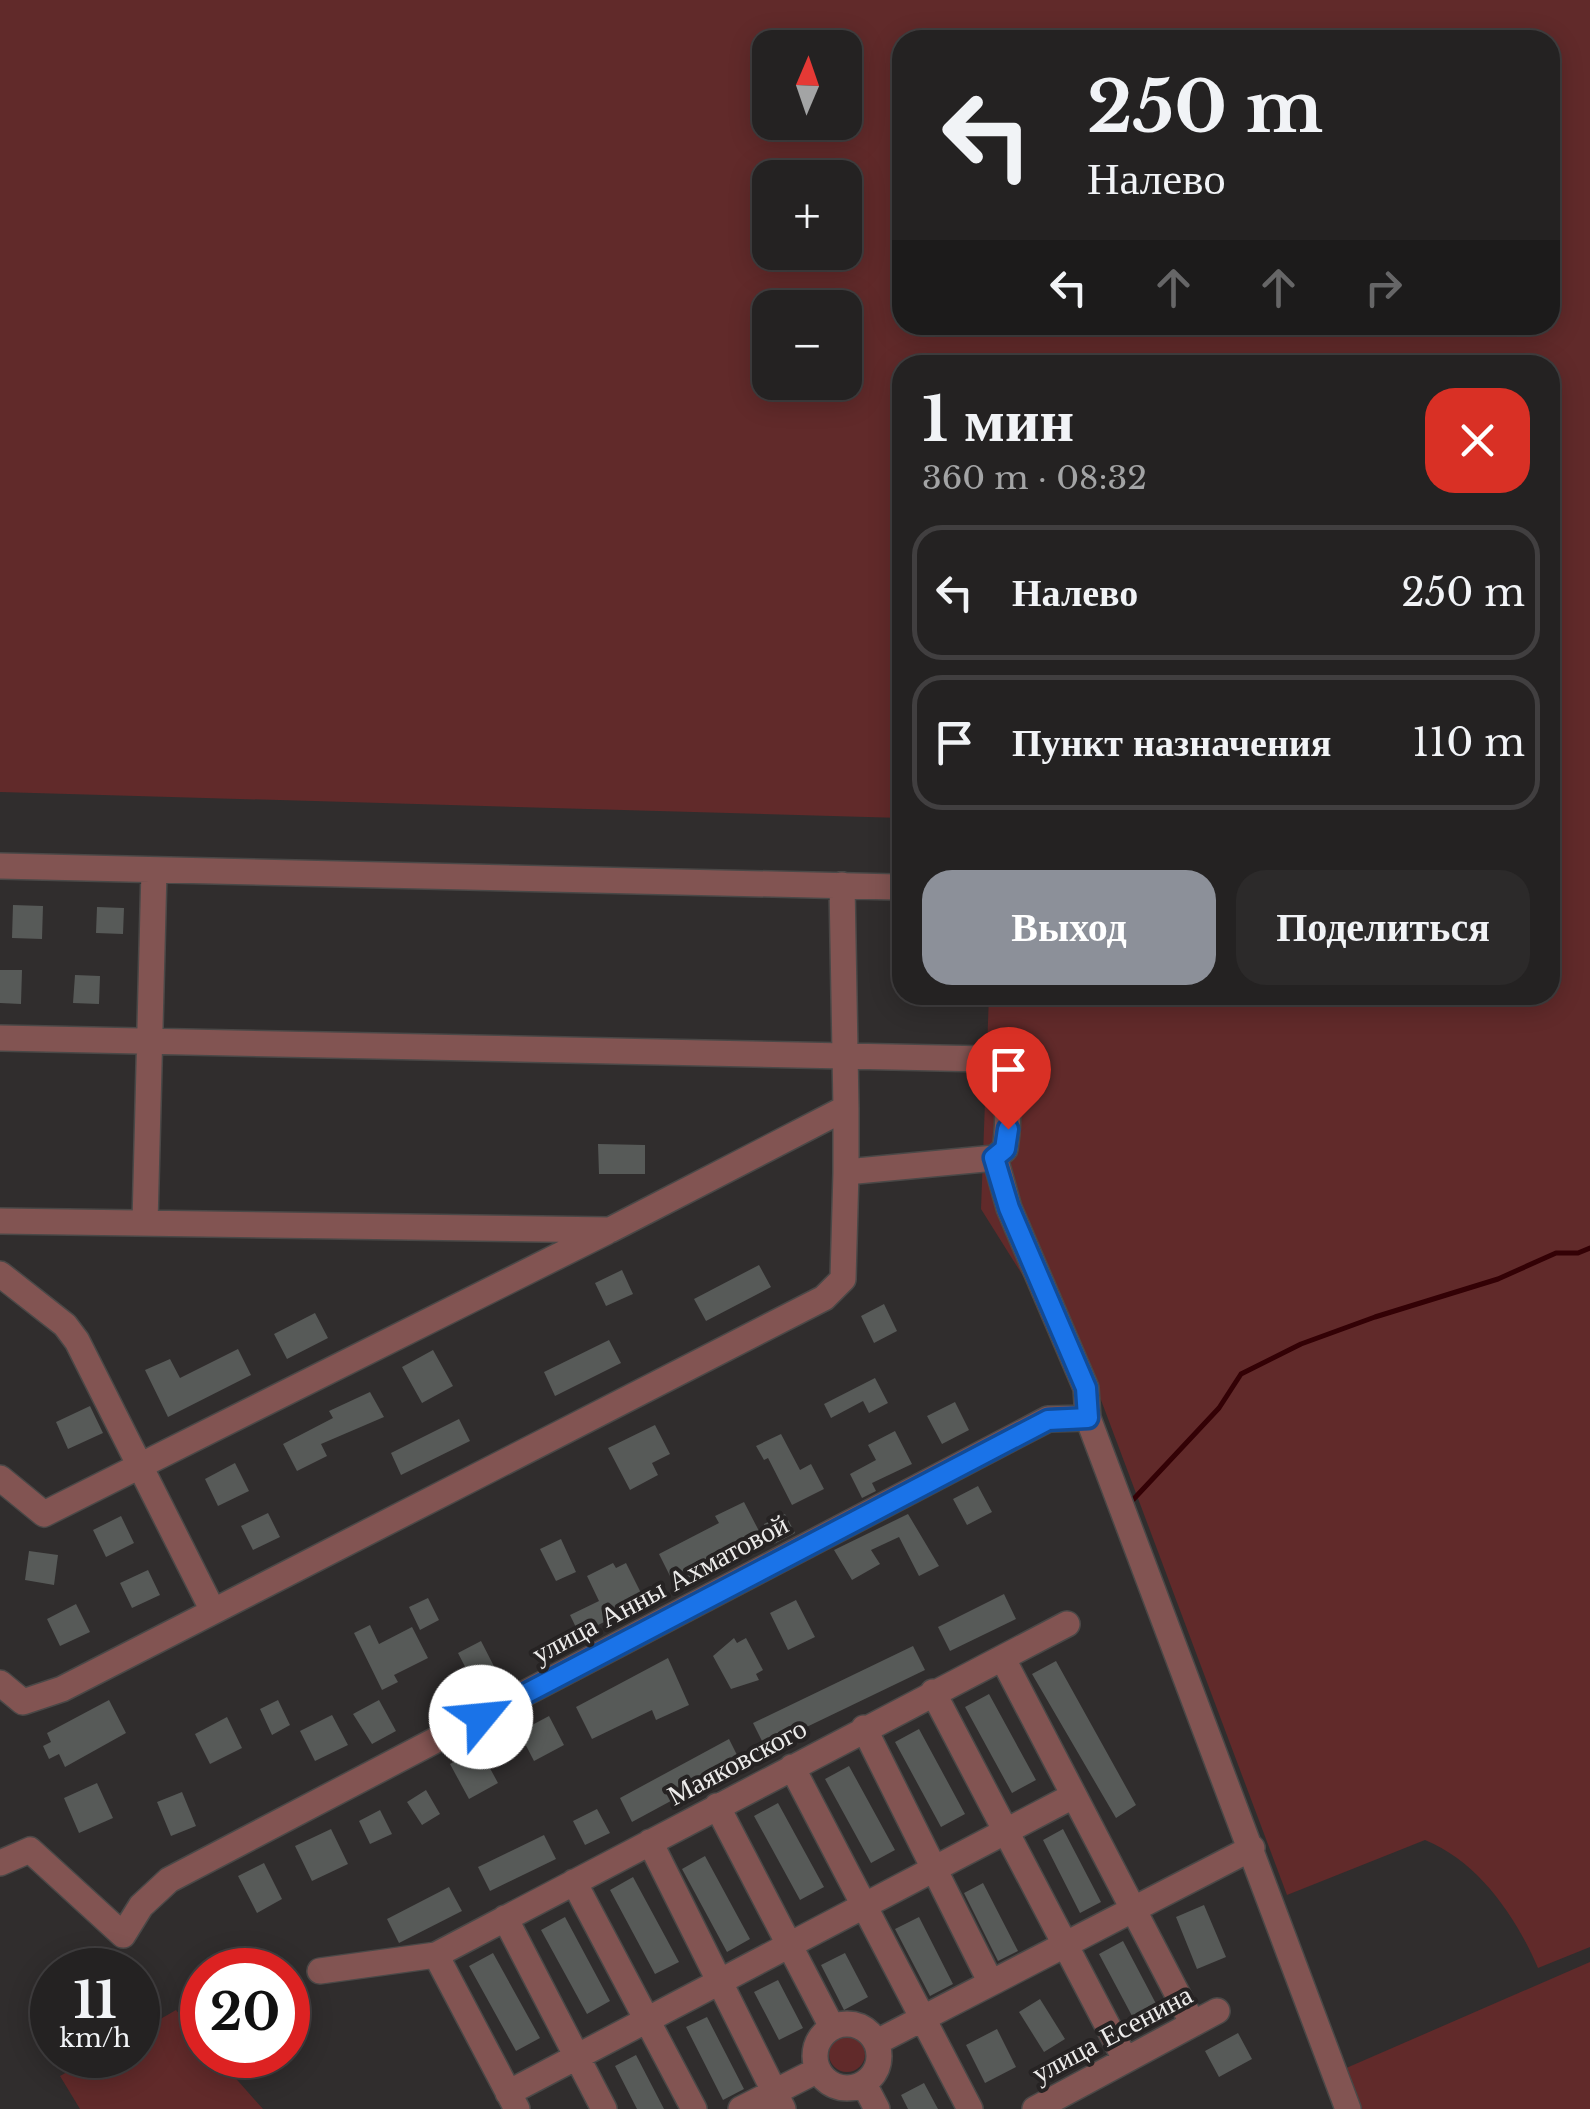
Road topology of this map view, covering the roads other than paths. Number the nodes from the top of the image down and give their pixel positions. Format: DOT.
graph roads {
  1 [pos="0,866"];
  2 [pos="154,870"];
  3 [pos="842,885"];
  4 [pos="892,887"];
  5 [pos="0,1038"];
  6 [pos="150,1041"];
  7 [pos="844,1053"];
  8 [pos="846,1108"];
  9 [pos="994,1158"];
  10 [pos="846,1172"];
  11 [pos="0,1220"];
  12 [pos="145,1223"];
  13 [pos="610,1230"];
  14 [pos="0,1274"];
  15 [pos="1088,1418"];
  16 [pos="141,1465"];
  17 [pos="0,1478"];
  18 [pos="213,1611"];
  19 [pos="1067,1624"];
  20 [pos="1003,1658"];
  21 [pos="0,1682"];
  22 [pos="933,1692"];
  23 [pos="864,1728"];
  24 [pos="792,1767"];
  25 [pos="1073,1796"];
  26 [pos="718,1806"];
  27 [pos="1004,1831"];
  28 [pos="650,1842"];
  29 [pos="1252,1848"];
  30 [pos="0,1863"];
  31 [pos="933,1868"];
  32 [pos="574,1882"];
  33 [pos="863,1906"];
  34 [pos="1134,1909"];
  35 [pos="505,1918"];
  36 [pos="1066,1944"];
  37 [pos="789,1945"];
  38 [pos="436,1954"];
  39 [pos="320,1971"];
  40 [pos="718,1983"];
  41 [pos="990,1984"];
  42 [pos="1217,2011"];
  43 [pos="921,2019"];
  44 [pos="646,2020"];
  45 [pos="1194,2024"];
  46 [pos="832,2027"];
  47 [pos="877,2042"];
  48 [pos="576,2056"];
  49 [pos="1124,2059"];
  50 [pos="818,2070"];
  51 [pos="864,2084"];
  52 [pos="779,2100"];
  53 [pos="512,2101"];
  54 [pos="604,2109"];
  55 [pos="694,2109"];
  56 [pos="741,2109"];
  57 [pos="877,2109"];
  58 [pos="970,2109"];
  59 [pos="1034,2109"];
  60 [pos="1348,2109"];
  1 -- 2 [label="street"];
  2 -- 3 [label="street"];
  2 -- 6 [label="street"];
  3 -- 4 [label="street"];
  3 -- 7 [label="street"];
  5 -- 6 [label="street"];
  6 -- 7 [label="street"];
  6 -- 12 [label="street"];
  7 -- 8 [label="street"];
  7 -- 9 [label="street"];
  8 -- 10 [label="street"];
  8 -- 13 [label="street"];
  9 -- 10 [label="street"];
  9 -- 15 [label="street"];
  10 -- 18 [label="street"];
  11 -- 12 [label="street"];
  12 -- 13 [label="street"];
  13 -- 16 [label="street"];
  14 -- 16 [label="street"];
  15 -- 29 [label="street"];
  15 -- 30 [label="street, улица Анны Ахматовой"];
  16 -- 17 [label="street"];
  16 -- 18 [label="street"];
  18 -- 21 [label="street"];
  19 -- 20 [label="street, Маяковского"];
  20 -- 22 [label="street, Маяковского"];
  20 -- 25 [label="street"];
  22 -- 23 [label="street, Маяковского"];
  22 -- 27 [label="street"];
  23 -- 24 [label="street, Маяковского"];
  23 -- 31 [label="street"];
  24 -- 26 [label="street, Маяковского"];
  24 -- 33 [label="street"];
  25 -- 27 [label="street"];
  25 -- 34 [label="street"];
  26 -- 28 [label="street, Маяковского"];
  26 -- 37 [label="street"];
  27 -- 31 [label="street"];
  27 -- 36 [label="street"];
  28 -- 32 [label="street, Маяковского"];
  28 -- 40 [label="street"];
  29 -- 34 [label="street"];
  29 -- 60 [label="street"];
  31 -- 33 [label="street"];
  31 -- 41 [label="street"];
  32 -- 35 [label="street, Маяковского"];
  32 -- 44 [label="street"];
  33 -- 37 [label="street"];
  33 -- 43 [label="street"];
  34 -- 36 [label="street"];
  34 -- 45 [label="street"];
  35 -- 38 [label="street, Маяковского"];
  35 -- 48 [label="street"];
  36 -- 41 [label="street"];
  36 -- 49 [label="street"];
  37 -- 40 [label="street"];
  37 -- 46 [label="street"];
  38 -- 39 [label="street, Маяковского"];
  38 -- 53 [label="street"];
  40 -- 44 [label="street"];
  40 -- 52 [label="street"];
  41 -- 43 [label="street"];
  42 -- 45 [label="street, улица Есенина"];
  43 -- 47 [label="street"];
  43 -- 58 [label="street"];
  44 -- 48 [label="street"];
  44 -- 55 [label="street"];
  45 -- 49 [label="street, улица Есенина"];
  46 -- 47 [label="street"];
  46 -- 50 [label="street"];
  47 -- 51 [label="street"];
  48 -- 53 [label="street"];
  48 -- 54 [label="street"];
  49 -- 59 [label="street, улица Есенина"];
  50 -- 51 [label="street"];
  50 -- 52 [label="street"];
  51 -- 57 [label="street"];
  52 -- 56 [label="street"];
}
